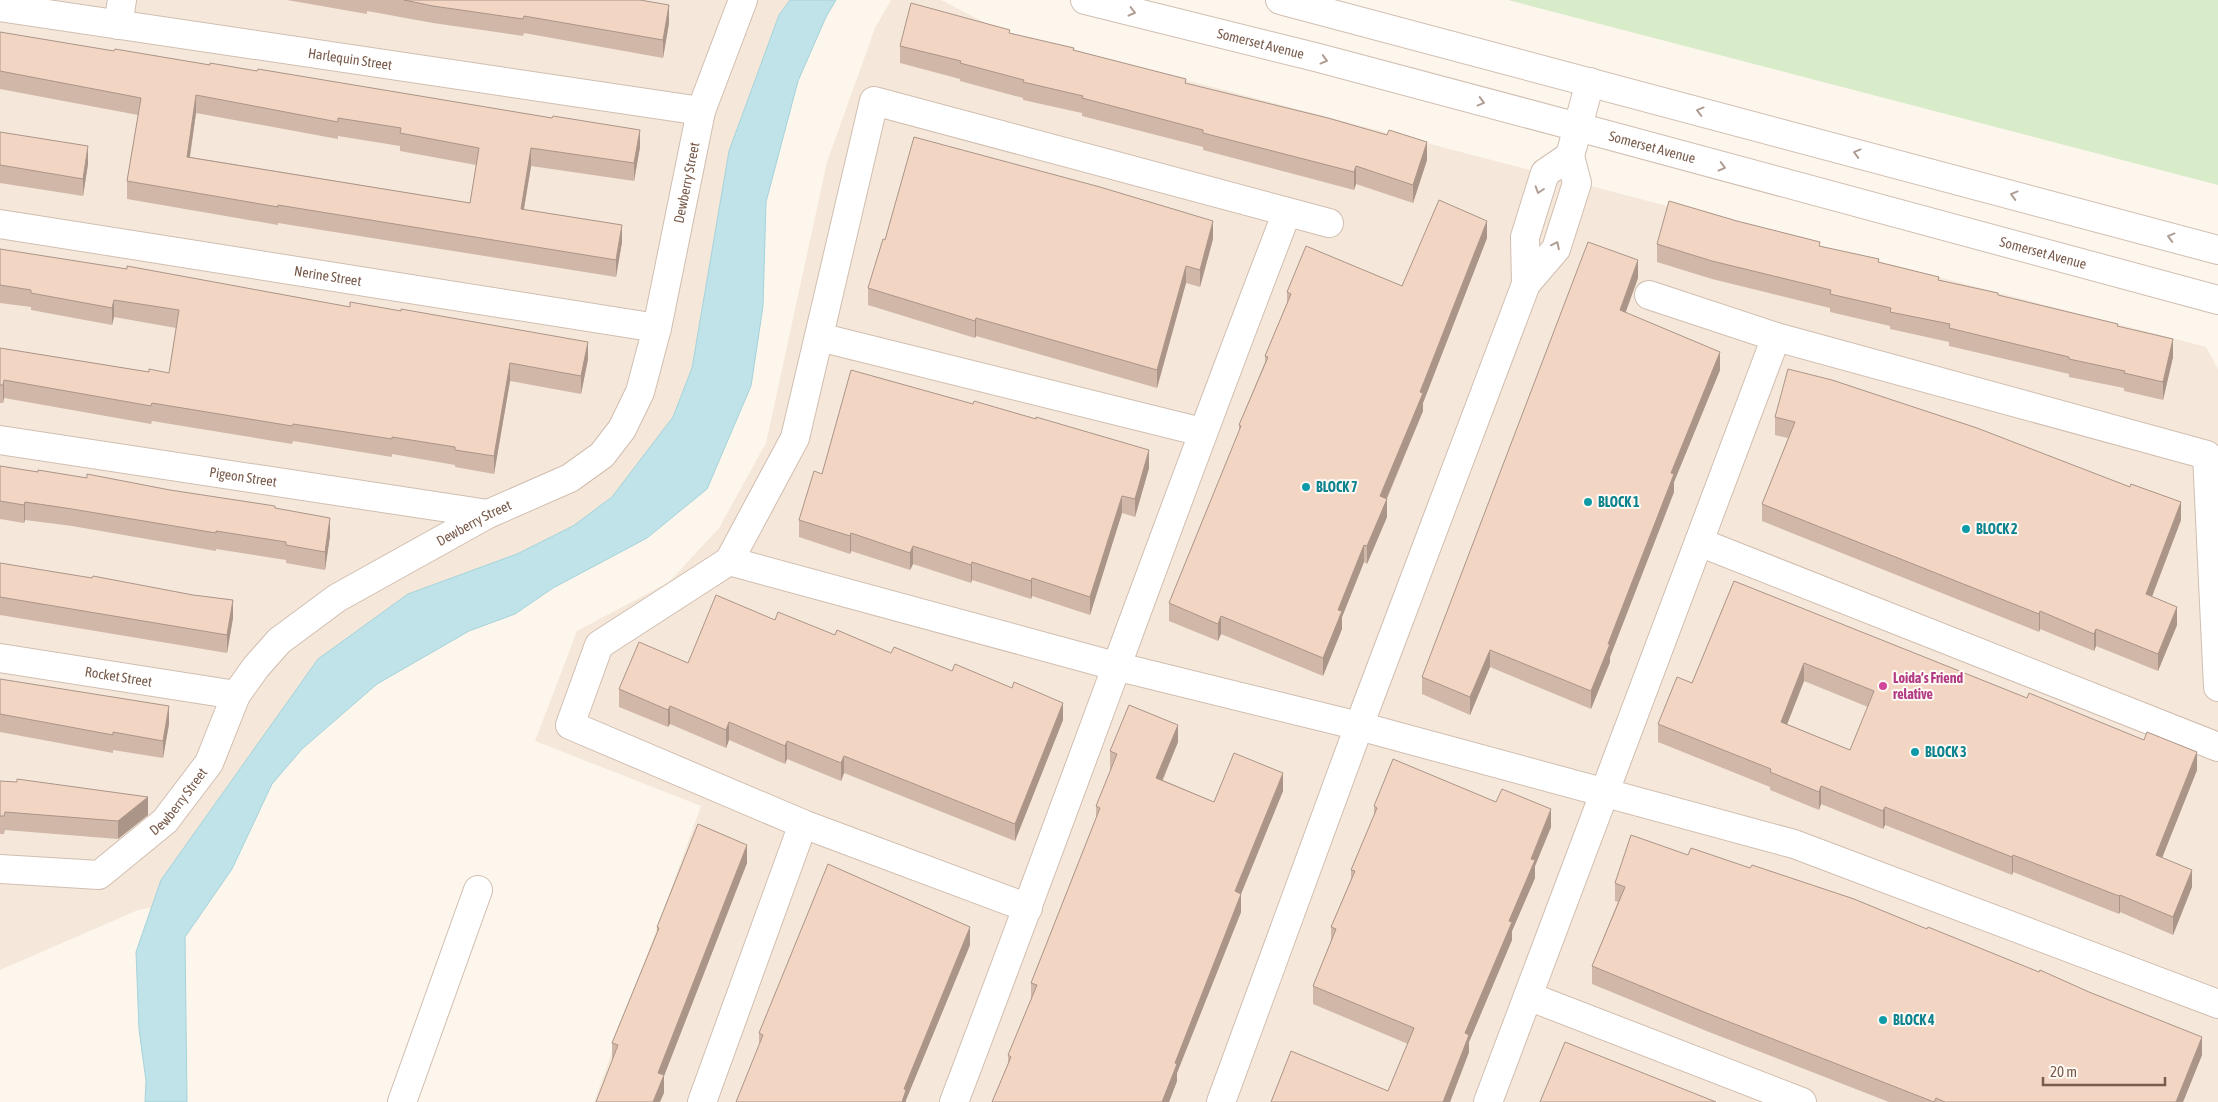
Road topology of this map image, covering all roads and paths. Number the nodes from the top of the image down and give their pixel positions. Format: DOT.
graph roads {
  1 [pos="743,0"];
  2 [pos="1085,0"];
  3 [pos="1280,0"];
  4 [pos="0,7"];
  5 [pos="120,12"];
  6 [pos="1590,82"];
  7 [pos="701,111"];
  8 [pos="1578,127"];
  9 [pos="1287,212"];
  10 [pos="1329,223"];
  11 [pos="0,224"];
  12 [pos="2218,250"];
  13 [pos="1649,296"];
  14 [pos="2218,300"];
  15 [pos="657,328"];
  16 [pos="819,337"];
  17 [pos="1776,337"];
  18 [pos="1202,432"];
  19 [pos="0,440"];
  20 [pos="488,514"];
  21 [pos="1698,542"];
  22 [pos="729,561"];
  23 [pos="0,658"];
  24 [pos="1115,666"];
  25 [pos="2218,687"];
  26 [pos="236,695"];
  27 [pos="1359,726"];
  28 [pos="2218,747"];
  29 [pos="1604,794"];
  30 [pos="803,824"];
  31 [pos="0,869"];
  32 [pos="478,890"];
  33 [pos="1028,908"];
  34 [pos="1528,996"];
  35 [pos="2218,1004"];
  36 [pos="402,1102"];
  37 [pos="702,1102"];
  38 [pos="954,1102"];
  39 [pos="1221,1102"];
  40 [pos="1488,1102"];
  41 [pos="1802,1102"];
  1 -- 7 [label="street, Dewberry Street"];
  2 -- 8 [label="street, Somerset Avenue, one-way"];
  3 -- 6 [label="street"];
  4 -- 5 [label="street, Harlequin Street"];
  5 -- 7 [label="street, Harlequin Street"];
  6 -- 8 [label="street"];
  12 -- 6 [label="street, one-way"];
  7 -- 15 [label="street, Dewberry Street"];
  8 -- 14 [label="street, Somerset Avenue, one-way"];
  8 -- 27 [label="street"];
  9 -- 10 [label="street"];
  9 -- 16 [label="street"];
  9 -- 18 [label="street"];
  11 -- 15 [label="street, Nerine Street"];
  13 -- 17 [label="street"];
  15 -- 20 [label="street, Dewberry Street"];
  16 -- 18 [label="street"];
  16 -- 22 [label="street"];
  17 -- 21 [label="street"];
  17 -- 25 [label="street"];
  18 -- 24 [label="street"];
  19 -- 20 [label="street, Pigeon Street"];
  20 -- 26 [label="street, Dewberry Street"];
  21 -- 28 [label="street"];
  21 -- 29 [label="street"];
  22 -- 24 [label="street"];
  22 -- 30 [label="street"];
  23 -- 26 [label="street, Rocket Street"];
  24 -- 27 [label="street"];
  24 -- 33 [label="street"];
  26 -- 31 [label="street, Dewberry Street"];
  27 -- 29 [label="street"];
  27 -- 39 [label="street"];
  29 -- 34 [label="street"];
  29 -- 35 [label="street"];
  30 -- 33 [label="street"];
  30 -- 37 [label="street"];
  32 -- 36 [label="street"];
  33 -- 38 [label="street"];
  34 -- 40 [label="street"];
  34 -- 41 [label="street"];
}
